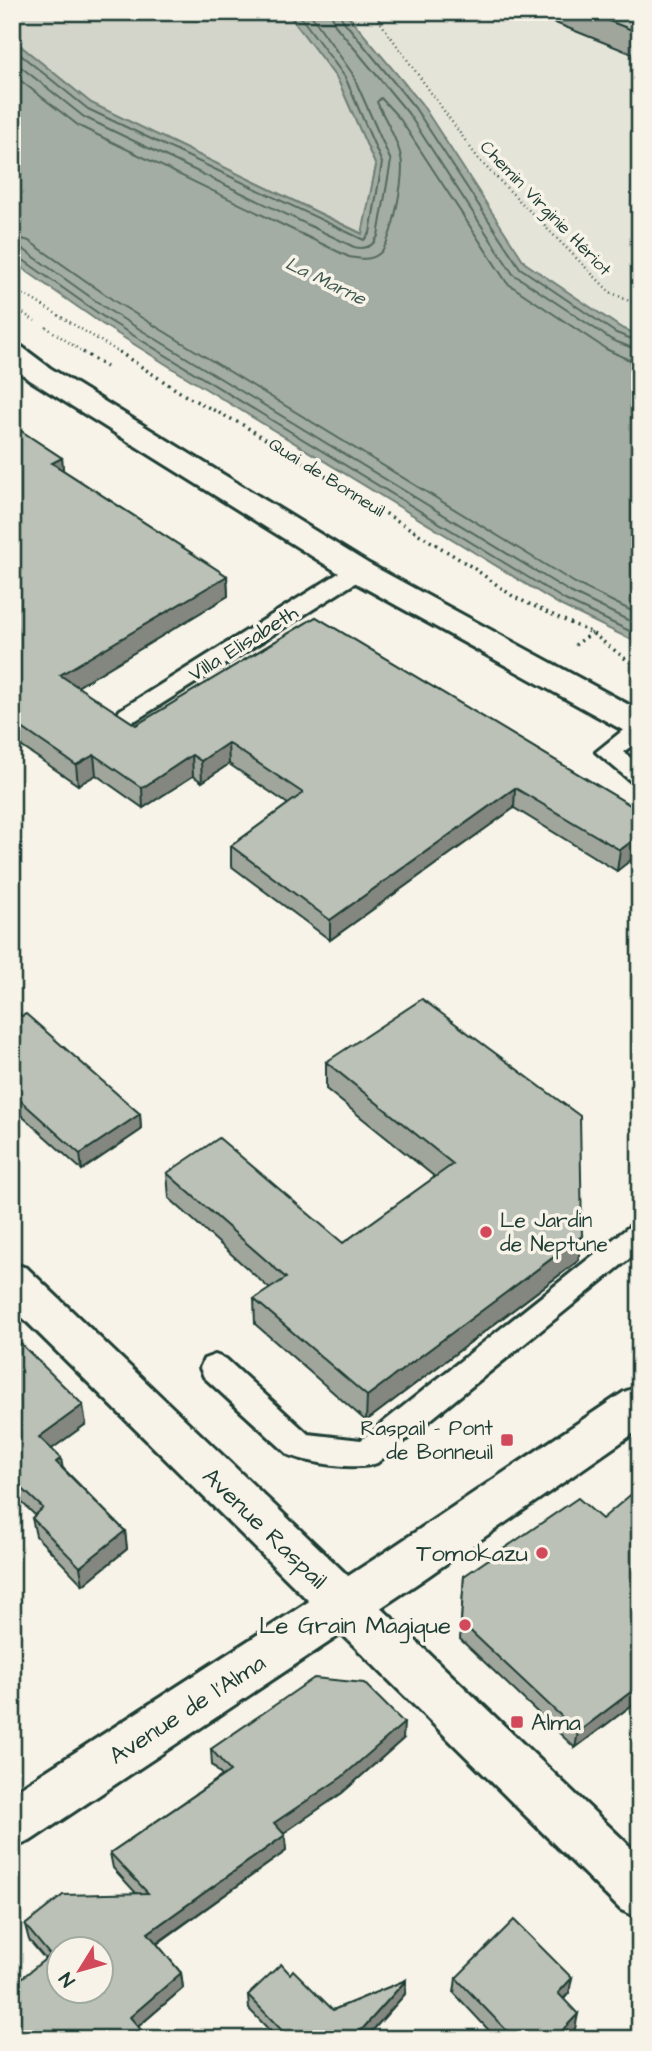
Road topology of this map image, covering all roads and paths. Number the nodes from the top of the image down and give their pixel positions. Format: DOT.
graph roads {
  1 [pos="373,12"];
  2 [pos="12,287"];
  3 [pos="12,306"];
  4 [pos="640,306"];
  5 [pos="12,353"];
  6 [pos="113,372"];
  7 [pos="40,374"];
  8 [pos="12,386"];
  9 [pos="358,571"];
  10 [pos="565,638"];
  11 [pos="587,651"];
  12 [pos="640,670"];
  13 [pos="128,715"];
  14 [pos="640,727"];
  15 [pos="640,777"];
  16 [pos="640,1234"];
  17 [pos="12,1280"];
  18 [pos="215,1368"];
  19 [pos="640,1405"];
  20 [pos="344,1605"];
  21 [pos="12,1823"];
  22 [pos="640,1892"];
  1 -- 4 [label="path, Chemin Virginie Hériot"];
  2 -- 12 [label="path, Quai de Bonneuil"];
  3 -- 6 [label="path"];
  5 -- 7 [label="street"];
  7 -- 8 [label="street"];
  7 -- 9 [label="street"];
  9 -- 13 [label="lane, Villa Elisabeth"];
  9 -- 14 [label="street"];
  10 -- 11 [label="path"];
  14 -- 15 [label="lane"];
  16 -- 18 [label="lane"];
  17 -- 20 [label="street, Avenue Raspail"];
  19 -- 20 [label="street, Avenue de l'Alma"];
  20 -- 21 [label="street, Avenue de l'Alma"];
  20 -- 22 [label="street, Avenue Raspail"];
}
